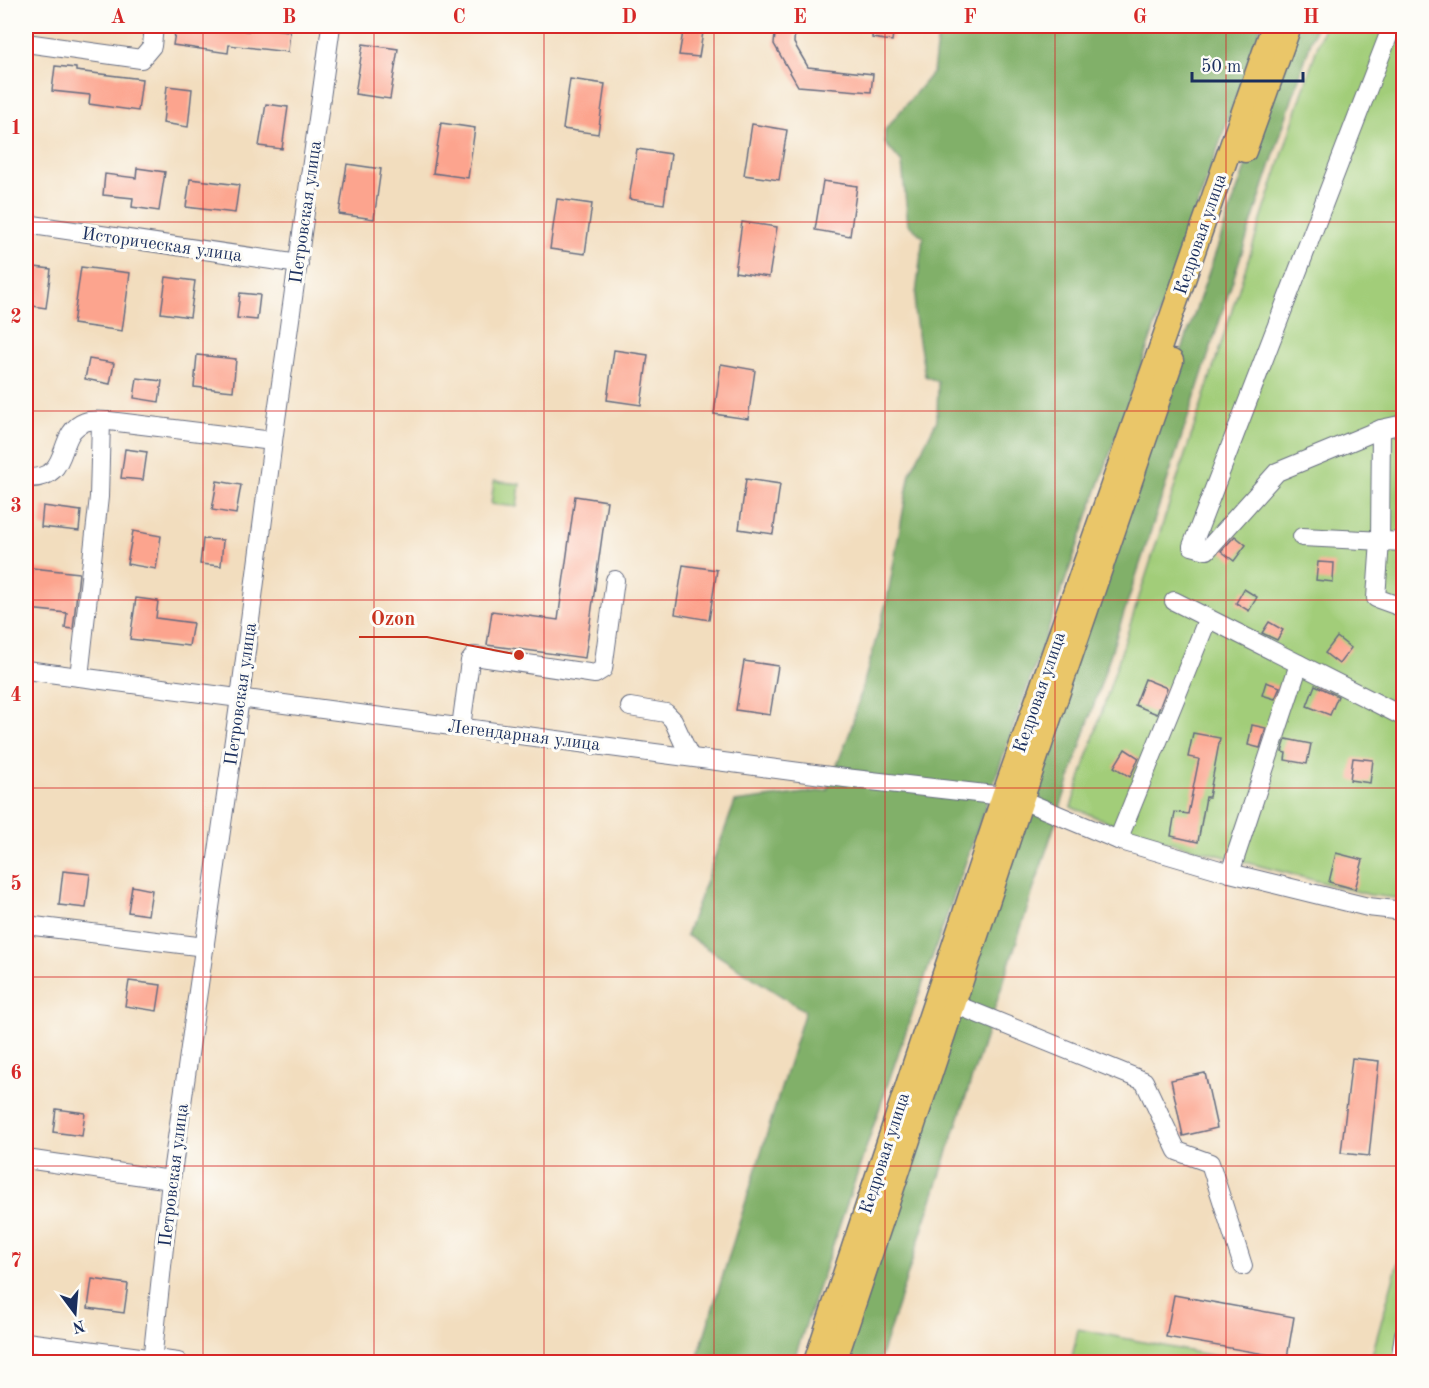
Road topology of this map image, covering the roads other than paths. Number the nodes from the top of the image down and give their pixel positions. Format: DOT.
graph roads {
  1 [pos="154,26"];
  2 [pos="331,26"];
  3 [pos="1273,26"];
  4 [pos="1290,26"];
  5 [pos="1392,26"];
  6 [pos="26,43"];
  7 [pos="26,224"];
  8 [pos="299,264"];
  9 [pos="102,421"];
  10 [pos="1404,424"];
  11 [pos="1381,429"];
  12 [pos="273,441"];
  13 [pos="26,478"];
  14 [pos="1302,537"];
  15 [pos="1380,541"];
  16 [pos="1404,542"];
  17 [pos="615,580"];
  18 [pos="1174,601"];
  19 [pos="1404,608"];
  20 [pos="1208,618"];
  21 [pos="1299,664"];
  22 [pos="26,670"];
  23 [pos="79,677"];
  24 [pos="240,698"];
  25 [pos="630,707"];
  26 [pos="1404,717"];
  27 [pos="461,727"];
  28 [pos="690,757"];
  29 [pos="1012,798"];
  30 [pos="1118,840"];
  31 [pos="1230,873"];
  32 [pos="1404,911"];
  33 [pos="26,925"];
  34 [pos="205,947"];
  35 [pos="954,1004"];
  36 [pos="26,1159"];
  37 [pos="171,1180"];
  38 [pos="1243,1266"];
  39 [pos="1404,1334"];
  40 [pos="26,1342"];
  41 [pos="152,1361"];
  42 [pos="178,1362"];
  43 [pos="814,1362"];
  44 [pos="835,1362"];
  45 [pos="1400,1362"];
  1 -- 6 [label="street"];
  2 -- 8 [label="street, Петровская улица"];
  3 -- 29 [label="main road, Кедровая улица"];
  4 -- 29 [label="main road, Кедровая улица"];
  5 -- 11 [label="street"];
  7 -- 8 [label="street, Историческая улица"];
  8 -- 12 [label="street, Петровская улица"];
  9 -- 12 [label="street"];
  9 -- 13 [label="street"];
  9 -- 23 [label="street"];
  10 -- 11 [label="street"];
  11 -- 15 [label="street"];
  12 -- 24 [label="street, Петровская улица"];
  14 -- 15 [label="street"];
  15 -- 16 [label="street"];
  15 -- 19 [label="street"];
  17 -- 27 [label="street"];
  18 -- 20 [label="street"];
  20 -- 21 [label="street"];
  20 -- 30 [label="street"];
  21 -- 26 [label="street"];
  21 -- 31 [label="street"];
  22 -- 23 [label="street, Легендарная улица"];
  23 -- 24 [label="street, Легендарная улица"];
  24 -- 27 [label="street, Легендарная улица"];
  24 -- 34 [label="street, Петровская улица"];
  25 -- 28 [label="street"];
  27 -- 28 [label="street, Легендарная улица"];
  28 -- 29 [label="street, Легендарная улица"];
  29 -- 30 [label="street, Легендарная улица"];
  29 -- 35 [label="main road, Кедровая улица"];
  29 -- 43 [label="main road, Кедровая улица"];
  30 -- 31 [label="street, Легендарная улица"];
  31 -- 32 [label="street, Легендарная улица"];
  33 -- 34 [label="street"];
  34 -- 37 [label="street, Петровская улица"];
  35 -- 38 [label="street"];
  35 -- 44 [label="main road, Кедровая улица"];
  36 -- 37 [label="street"];
  37 -- 41 [label="street, Петровская улица"];
  39 -- 45 [label="street"];
  40 -- 41 [label="street"];
  41 -- 42 [label="street"];
}
